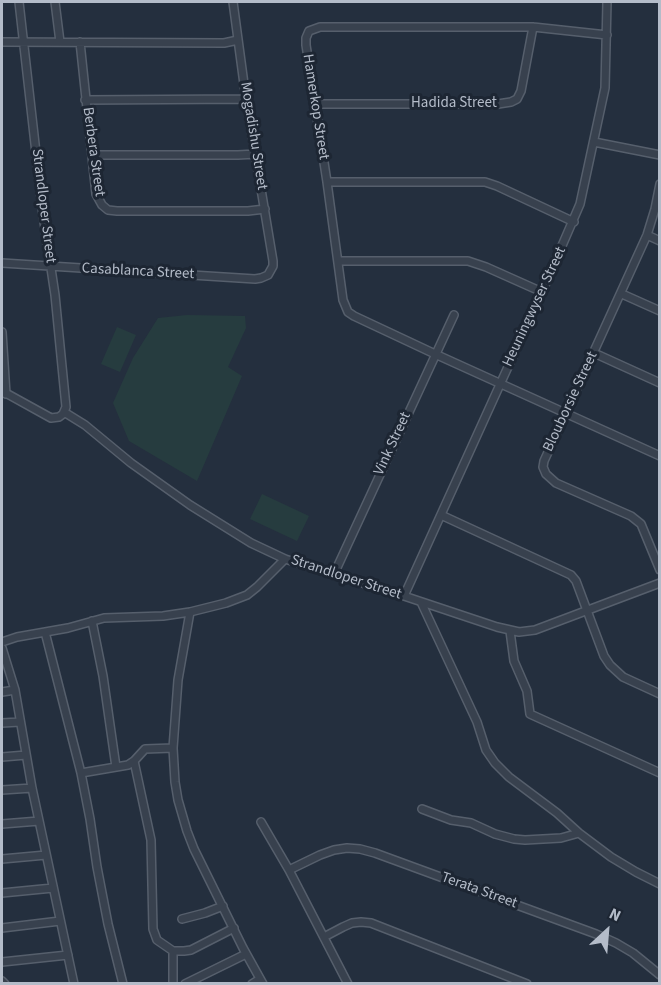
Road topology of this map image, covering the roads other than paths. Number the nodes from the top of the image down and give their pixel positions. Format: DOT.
graph roads {
  1 [pos="19,2"];
  2 [pos="56,2"];
  3 [pos="233,2"];
  4 [pos="607,2"];
  5 [pos="533,27"];
  6 [pos="607,35"];
  7 [pos="238,40"];
  8 [pos="2,42"];
  9 [pos="24,42"];
  10 [pos="60,42"];
  11 [pos="80,42"];
  12 [pos="246,99"];
  13 [pos="85,100"];
  14 [pos="315,104"];
  15 [pos="594,142"];
  16 [pos="256,154"];
  17 [pos="93,155"];
  18 [pos="660,155"];
  19 [pos="327,182"];
  20 [pos="660,184"];
  21 [pos="265,209"];
  22 [pos="574,222"];
  23 [pos="647,235"];
  24 [pos="660,241"];
  25 [pos="338,261"];
  26 [pos="2,263"];
  27 [pos="51,267"];
  28 [pos="271,270"];
  29 [pos="542,292"];
  30 [pos="622,294"];
  31 [pos="660,311"];
  32 [pos="454,315"];
  33 [pos="2,332"];
  34 [pos="594,353"];
  35 [pos="435,354"];
  36 [pos="501,383"];
  37 [pos="660,383"];
  38 [pos="4,392"];
  39 [pos="65,411"];
  40 [pos="566,413"];
  41 [pos="660,456"];
  42 [pos="441,515"];
  43 [pos="285,559"];
  44 [pos="660,570"];
  45 [pos="334,574"];
  46 [pos="660,583"];
  47 [pos="404,596"];
  48 [pos="421,602"];
  49 [pos="588,610"];
  50 [pos="190,612"];
  51 [pos="92,621"];
  52 [pos="510,631"];
  53 [pos="45,632"];
  54 [pos="2,642"];
  55 [pos="2,648"];
  56 [pos="15,690"];
  57 [pos="2,692"];
  58 [pos="660,694"];
  59 [pos="20,722"];
  60 [pos="2,723"];
  61 [pos="173,748"];
  62 [pos="26,755"];
  63 [pos="2,757"];
  64 [pos="134,762"];
  65 [pos="116,767"];
  66 [pos="81,773"];
  67 [pos="660,773"];
  68 [pos="32,788"];
  69 [pos="2,790"];
  70 [pos="422,809"];
  71 [pos="39,821"];
  72 [pos="261,822"];
  73 [pos="2,824"];
  74 [pos="579,832"];
  75 [pos="46,855"];
  76 [pos="2,859"];
  77 [pos="290,870"];
  78 [pos="660,884"];
  79 [pos="53,888"];
  80 [pos="2,893"];
  81 [pos="222,906"];
  82 [pos="182,920"];
  83 [pos="60,921"];
  84 [pos="2,927"];
  85 [pos="234,928"];
  86 [pos="324,937"];
  87 [pos="173,951"];
  88 [pos="246,954"];
  89 [pos="68,955"];
  90 [pos="2,962"];
  91 [pos="660,975"];
  92 [pos="261,981"];
  93 [pos="74,984"];
  94 [pos="123,984"];
  95 [pos="173,984"];
  96 [pos="185,984"];
  97 [pos="252,984"];
  98 [pos="348,984"];
  99 [pos="527,984"];
  1 -- 9 [label="street, Strandloper Street"];
  2 -- 10 [label="street"];
  3 -- 7 [label="street, Mogadishu Street"];
  4 -- 6 [label="street, Heuningwyser Street"];
  5 -- 6 [label="street, Hamerkop Street"];
  5 -- 14 [label="street, Hadida Street"];
  5 -- 14 [label="street, Hamerkop Street"];
  6 -- 15 [label="street, Heuningwyser Street"];
  7 -- 11 [label="street"];
  7 -- 12 [label="street, Mogadishu Street"];
  8 -- 9 [label="street"];
  9 -- 10 [label="street"];
  9 -- 27 [label="street, Strandloper Street"];
  10 -- 11 [label="street"];
  11 -- 13 [label="street, Berbera Street"];
  12 -- 13 [label="street"];
  12 -- 16 [label="street, Mogadishu Street"];
  13 -- 17 [label="street, Berbera Street"];
  14 -- 19 [label="street, Hamerkop Street"];
  15 -- 18 [label="street"];
  15 -- 22 [label="street, Heuningwyser Street"];
  16 -- 17 [label="street"];
  16 -- 21 [label="street, Mogadishu Street"];
  17 -- 21 [label="street, Berbera Street"];
  19 -- 22 [label="street"];
  19 -- 25 [label="street, Hamerkop Street"];
  20 -- 23 [label="street, Blouborsie Street"];
  21 -- 28 [label="street, Mogadishu Street"];
  22 -- 29 [label="street, Heuningwyser Street"];
  23 -- 24 [label="street"];
  23 -- 30 [label="street, Blouborsie Street"];
  25 -- 29 [label="street"];
  25 -- 35 [label="street, Hamerkop Street"];
  26 -- 27 [label="street, Casablanca Street"];
  27 -- 28 [label="street, Casablanca Street"];
  27 -- 39 [label="street, Strandloper Street"];
  29 -- 36 [label="street, Heuningwyser Street"];
  30 -- 31 [label="street"];
  30 -- 34 [label="street, Blouborsie Street"];
  32 -- 35 [label="street, Vink Street"];
  33 -- 38 [label="street"];
  34 -- 37 [label="street"];
  34 -- 40 [label="street, Blouborsie Street"];
  35 -- 36 [label="street, Hamerkop Street"];
  35 -- 45 [label="street, Vink Street"];
  36 -- 40 [label="street, Hamerkop Street"];
  36 -- 42 [label="street, Heuningwyser Street"];
  38 -- 39 [label="street"];
  39 -- 43 [label="street, Strandloper Street"];
  40 -- 41 [label="street, Hamerkop Street"];
  40 -- 44 [label="street, Blouborsie Street"];
  42 -- 47 [label="street, Heuningwyser Street"];
  42 -- 49 [label="street"];
  43 -- 45 [label="street, Strandloper Street"];
  43 -- 50 [label="street"];
  45 -- 47 [label="street, Strandloper Street"];
  46 -- 49 [label="street, Strandloper Street"];
  47 -- 48 [label="street, Strandloper Street"];
  48 -- 52 [label="street, Strandloper Street"];
  48 -- 74 [label="street"];
  49 -- 52 [label="street, Strandloper Street"];
  49 -- 58 [label="street"];
  50 -- 51 [label="street"];
  50 -- 61 [label="street"];
  51 -- 53 [label="street"];
  51 -- 65 [label="street"];
  52 -- 67 [label="street"];
  53 -- 54 [label="street"];
  53 -- 66 [label="street"];
  55 -- 56 [label="street"];
  56 -- 57 [label="street"];
  56 -- 59 [label="street"];
  59 -- 60 [label="street"];
  59 -- 62 [label="street"];
  61 -- 64 [label="street"];
  61 -- 81 [label="street"];
  62 -- 63 [label="street"];
  62 -- 68 [label="street"];
  64 -- 65 [label="street"];
  64 -- 87 [label="street"];
  65 -- 66 [label="street"];
  66 -- 94 [label="street"];
  68 -- 69 [label="street"];
  68 -- 71 [label="street"];
  70 -- 74 [label="street"];
  71 -- 73 [label="street"];
  71 -- 75 [label="street"];
  72 -- 77 [label="street"];
  74 -- 78 [label="street"];
  75 -- 76 [label="street"];
  75 -- 79 [label="street"];
  77 -- 86 [label="street"];
  77 -- 91 [label="street, Terata Street"];
  79 -- 80 [label="street"];
  79 -- 83 [label="street"];
  81 -- 82 [label="street"];
  81 -- 85 [label="street"];
  83 -- 84 [label="street"];
  83 -- 89 [label="street"];
  85 -- 87 [label="street"];
  85 -- 88 [label="street"];
  86 -- 98 [label="street"];
  86 -- 99 [label="street"];
  87 -- 95 [label="street"];
  88 -- 92 [label="street"];
  88 -- 96 [label="street"];
  89 -- 90 [label="street"];
  89 -- 93 [label="street"];
  92 -- 97 [label="street"];
}
